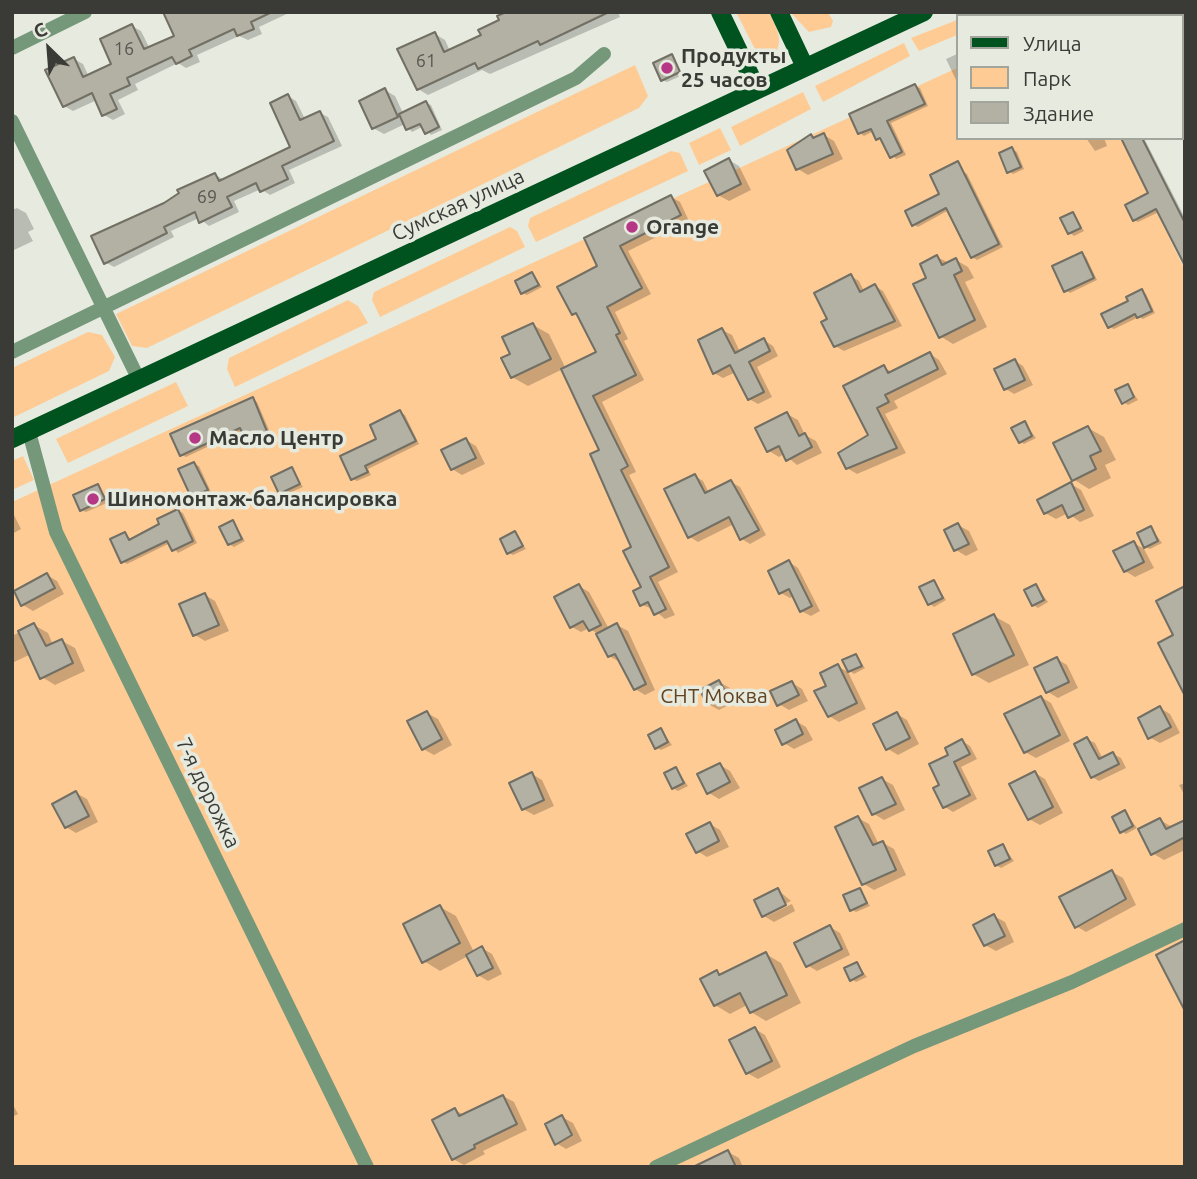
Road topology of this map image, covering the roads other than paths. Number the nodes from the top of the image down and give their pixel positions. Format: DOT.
graph roads {
  1 [pos="85,12"];
  2 [pos="720,12"];
  3 [pos="779,12"];
  4 [pos="924,12"];
  5 [pos="12,48"];
  6 [pos="604,54"];
  7 [pos="805,67"];
  8 [pos="757,89"];
  9 [pos="12,121"];
  10 [pos="104,308"];
  11 [pos="12,352"];
  12 [pos="139,380"];
  13 [pos="20,435"];
  14 [pos="1185,929"];
  15 [pos="367,1167"];
  16 [pos="656,1167"];
  1 -- 5 [label="street"];
  2 -- 8 [label="main road"];
  3 -- 7 [label="main road"];
  4 -- 7 [label="main road, Сумская улица"];
  6 -- 10 [label="street"];
  7 -- 8 [label="main road, Сумская улица"];
  8 -- 12 [label="main road, Сумская улица"];
  9 -- 10 [label="street"];
  10 -- 11 [label="street"];
  10 -- 12 [label="street"];
  12 -- 13 [label="main road, Сумская улица"];
  13 -- 15 [label="street, 7-я дорожка"];
  14 -- 16 [label="street"];
}
